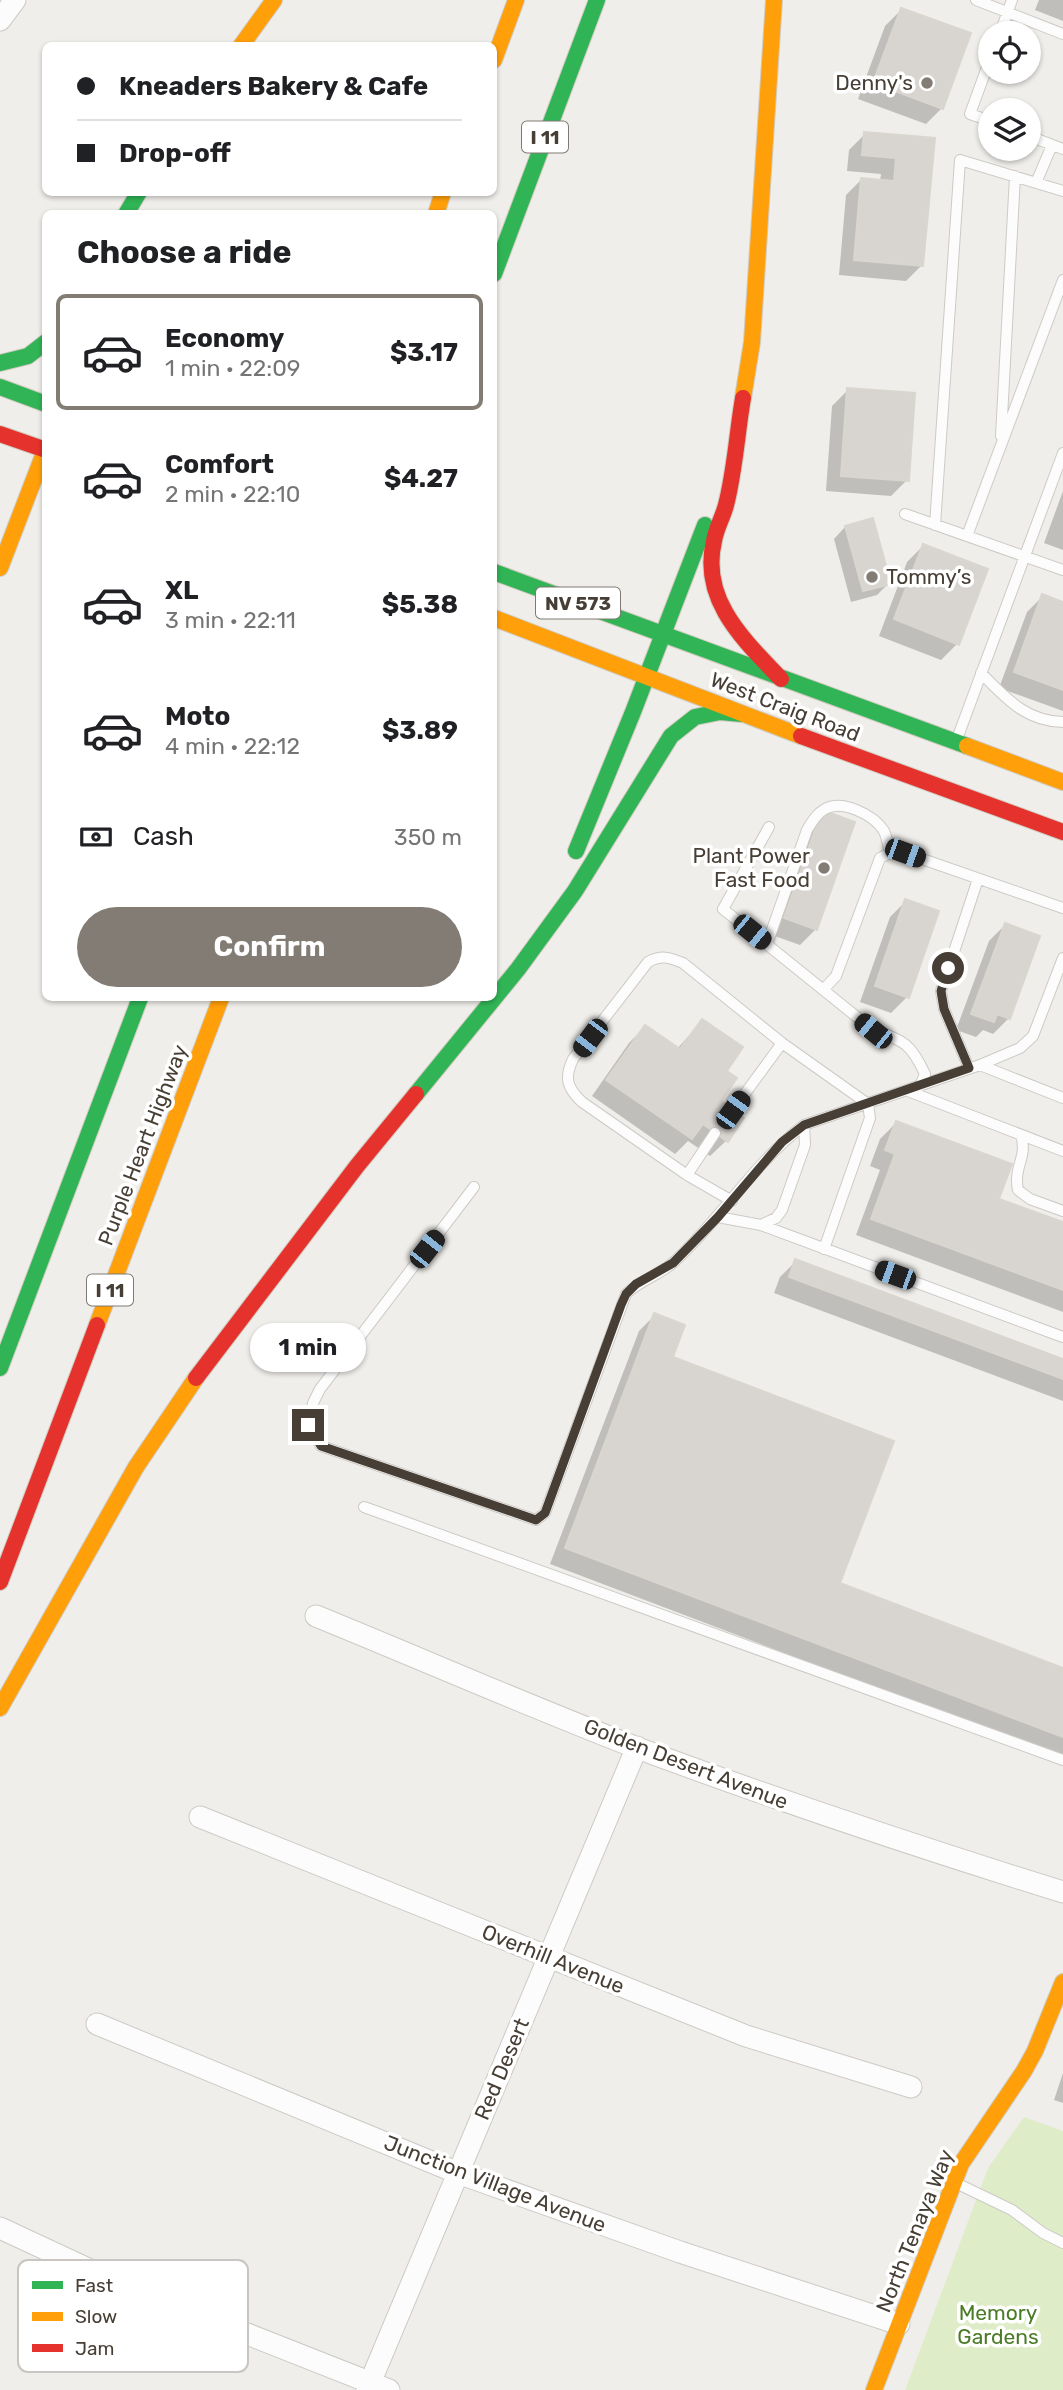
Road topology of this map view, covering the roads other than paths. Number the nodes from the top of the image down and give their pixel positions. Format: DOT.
graph roads {
  1 [pos="15,0"];
  2 [pos="274,0"];
  3 [pos="516,0"];
  4 [pos="597,0"];
  5 [pos="774,0"];
  6 [pos="976,0"];
  7 [pos="1012,0"];
  8 [pos="1007,13"];
  9 [pos="0,20"];
  10 [pos="1004,21"];
  11 [pos="1063,34"];
  12 [pos="244,42"];
  13 [pos="497,52"];
  14 [pos="981,84"];
  15 [pos="978,117"];
  16 [pos="1041,141"];
  17 [pos="1052,145"];
  18 [pos="1063,149"];
  19 [pos="1015,176"];
  20 [pos="1036,183"];
  21 [pos="1063,191"];
  22 [pos="497,266"];
  23 [pos="1063,280"];
  24 [pos="42,346"];
  25 [pos="0,363"];
  26 [pos="0,387"];
  27 [pos="42,403"];
  28 [pos="0,433"];
  29 [pos="735,444"];
  30 [pos="1000,447"];
  31 [pos="42,448"];
  32 [pos="1063,453"];
  33 [pos="42,457"];
  34 [pos="905,514"];
  35 [pos="935,525"];
  36 [pos="967,536"];
  37 [pos="1024,556"];
  38 [pos="0,568"];
  39 [pos="1063,570"];
  40 [pos="497,573"];
  41 [pos="497,619"];
  42 [pos="663,635"];
  43 [pos="981,673"];
  44 [pos="647,675"];
  45 [pos="781,679"];
  46 [pos="742,714"];
  47 [pos="1063,722"];
  48 [pos="955,743"];
  49 [pos="1063,782"];
  50 [pos="950,790"];
  51 [pos="1005,792"];
  52 [pos="769,827"];
  53 [pos="1063,831"];
  54 [pos="890,853"];
  55 [pos="978,879"];
  56 [pos="1063,908"];
  57 [pos="767,944"];
  58 [pos="1063,958"];
  59 [pos="518,969"];
  60 [pos="823,990"];
  61 [pos="497,995"];
  62 [pos="139,1001"];
  63 [pos="220,1001"];
  64 [pos="492,1001"];
  65 [pos="782,1043"];
  66 [pos="974,1067"];
  67 [pos="920,1086"];
  68 [pos="908,1091"];
  69 [pos="1063,1097"];
  70 [pos="868,1104"];
  71 [pos="733,1110"];
  72 [pos="804,1125"];
  73 [pos="715,1133"];
  74 [pos="1021,1135"];
  75 [pos="1063,1151"];
  76 [pos="687,1175"];
  77 [pos="474,1187"];
  78 [pos="732,1201"];
  79 [pos="1063,1211"];
  80 [pos="718,1217"];
  81 [pos="761,1225"];
  82 [pos="824,1249"];
  83 [pos="1063,1337"];
  84 [pos="0,1368"];
  85 [pos="364,1507"];
  86 [pos="0,1582"];
  87 [pos="316,1616"];
  88 [pos="0,1707"];
  89 [pos="637,1747"];
  90 [pos="1063,1760"];
  91 [pos="200,1816"];
  92 [pos="1063,1892"];
  93 [pos="549,1957"];
  94 [pos="1063,1983"];
  95 [pos="97,2024"];
  96 [pos="911,2088"];
  97 [pos="458,2173"];
  98 [pos="954,2182"];
  99 [pos="0,2228"];
  100 [pos="1063,2243"];
  101 [pos="69,2260"];
  102 [pos="899,2324"];
  103 [pos="248,2336"];
  104 [pos="375,2388"];
  105 [pos="874,2390"];
  1 -- 9 [label="street"];
  2 -- 12 [label="main road"];
  3 -- 13 [label="main road"];
  4 -- 22 [label="main road, I 11"];
  5 -- 29 [label="main road"];
  6 -- 8 [label="lane"];
  7 -- 8 [label="lane"];
  8 -- 10 [label="lane"];
  8 -- 11 [label="lane"];
  14 -- 15 [label="lane"];
  16 -- 17 [label="lane"];
  17 -- 18 [label="lane"];
  17 -- 20 [label="lane"];
  19 -- 20 [label="lane"];
  19 -- 30 [label="lane"];
  19 -- 35 [label="lane"];
  20 -- 21 [label="lane"];
  23 -- 30 [label="lane"];
  24 -- 25 [label="main road"];
  26 -- 27 [label="main road"];
  28 -- 31 [label="main road"];
  29 -- 42 [label="main road"];
  29 -- 45 [label="main road"];
  30 -- 36 [label="lane"];
  32 -- 37 [label="lane"];
  33 -- 38 [label="main road"];
  34 -- 35 [label="lane"];
  35 -- 36 [label="lane"];
  36 -- 37 [label="lane"];
  37 -- 39 [label="lane"];
  37 -- 43 [label="lane"];
  40 -- 42 [label="main road, West Craig Road / NV 573"];
  41 -- 44 [label="main road, West Craig Road / NV 573"];
  42 -- 44 [label="main road"];
  42 -- 45 [label="main road, West Craig Road"];
  43 -- 47 [label="lane"];
  43 -- 48 [label="lane"];
  44 -- 46 [label="main road, West Craig Road"];
  44 -- 59 [label="main road"];
  45 -- 48 [label="main road, West Craig Road"];
  46 -- 50 [label="main road, West Craig Road"];
  46 -- 59 [label="main road"];
  48 -- 49 [label="main road, West Craig Road"];
  50 -- 51 [label="main road"];
  50 -- 53 [label="main road, West Craig Road"];
  52 -- 57 [label="lane"];
  54 -- 55 [label="lane"];
  54 -- 57 [label="lane"];
  54 -- 60 [label="lane"];
  55 -- 56 [label="lane"];
  55 -- 66 [label="lane"];
  57 -- 60 [label="lane"];
  58 -- 66 [label="lane"];
  59 -- 61 [label="main road"];
  60 -- 67 [label="lane"];
  62 -- 84 [label="main road"];
  63 -- 86 [label="main road, Purple Heart Highway / I 11"];
  64 -- 88 [label="main road"];
  65 -- 70 [label="lane"];
  65 -- 71 [label="lane"];
  65 -- 76 [label="lane"];
  66 -- 67 [label="lane"];
  66 -- 69 [label="lane"];
  67 -- 68 [label="lane"];
  68 -- 70 [label="lane"];
  68 -- 74 [label="lane"];
  70 -- 72 [label="lane"];
  70 -- 82 [label="lane"];
  72 -- 78 [label="lane"];
  72 -- 81 [label="lane"];
  73 -- 76 [label="lane"];
  74 -- 75 [label="lane"];
  74 -- 79 [label="lane"];
  76 -- 78 [label="lane"];
  77 -- 80 [label="lane"];
  78 -- 80 [label="lane"];
  80 -- 81 [label="lane"];
  81 -- 82 [label="lane"];
  82 -- 83 [label="lane"];
  85 -- 90 [label="lane"];
  87 -- 89 [label="street, Golden Desert Avenue"];
  89 -- 92 [label="street, Golden Desert Avenue"];
  89 -- 93 [label="street, Red Desert"];
  91 -- 93 [label="street, Overhill Avenue"];
  93 -- 96 [label="street, Overhill Avenue"];
  93 -- 97 [label="street, Red Desert"];
  94 -- 98 [label="main road, North Tenaya Way"];
  95 -- 97 [label="street, Junction Village Avenue"];
  97 -- 102 [label="street, Junction Village Avenue"];
  97 -- 104 [label="street, Red Desert"];
  98 -- 100 [label="lane"];
  98 -- 102 [label="main road, North Tenaya Way"];
  99 -- 101 [label="street"];
  102 -- 105 [label="main road, North Tenaya Way"];
  103 -- 104 [label="street"];
}
